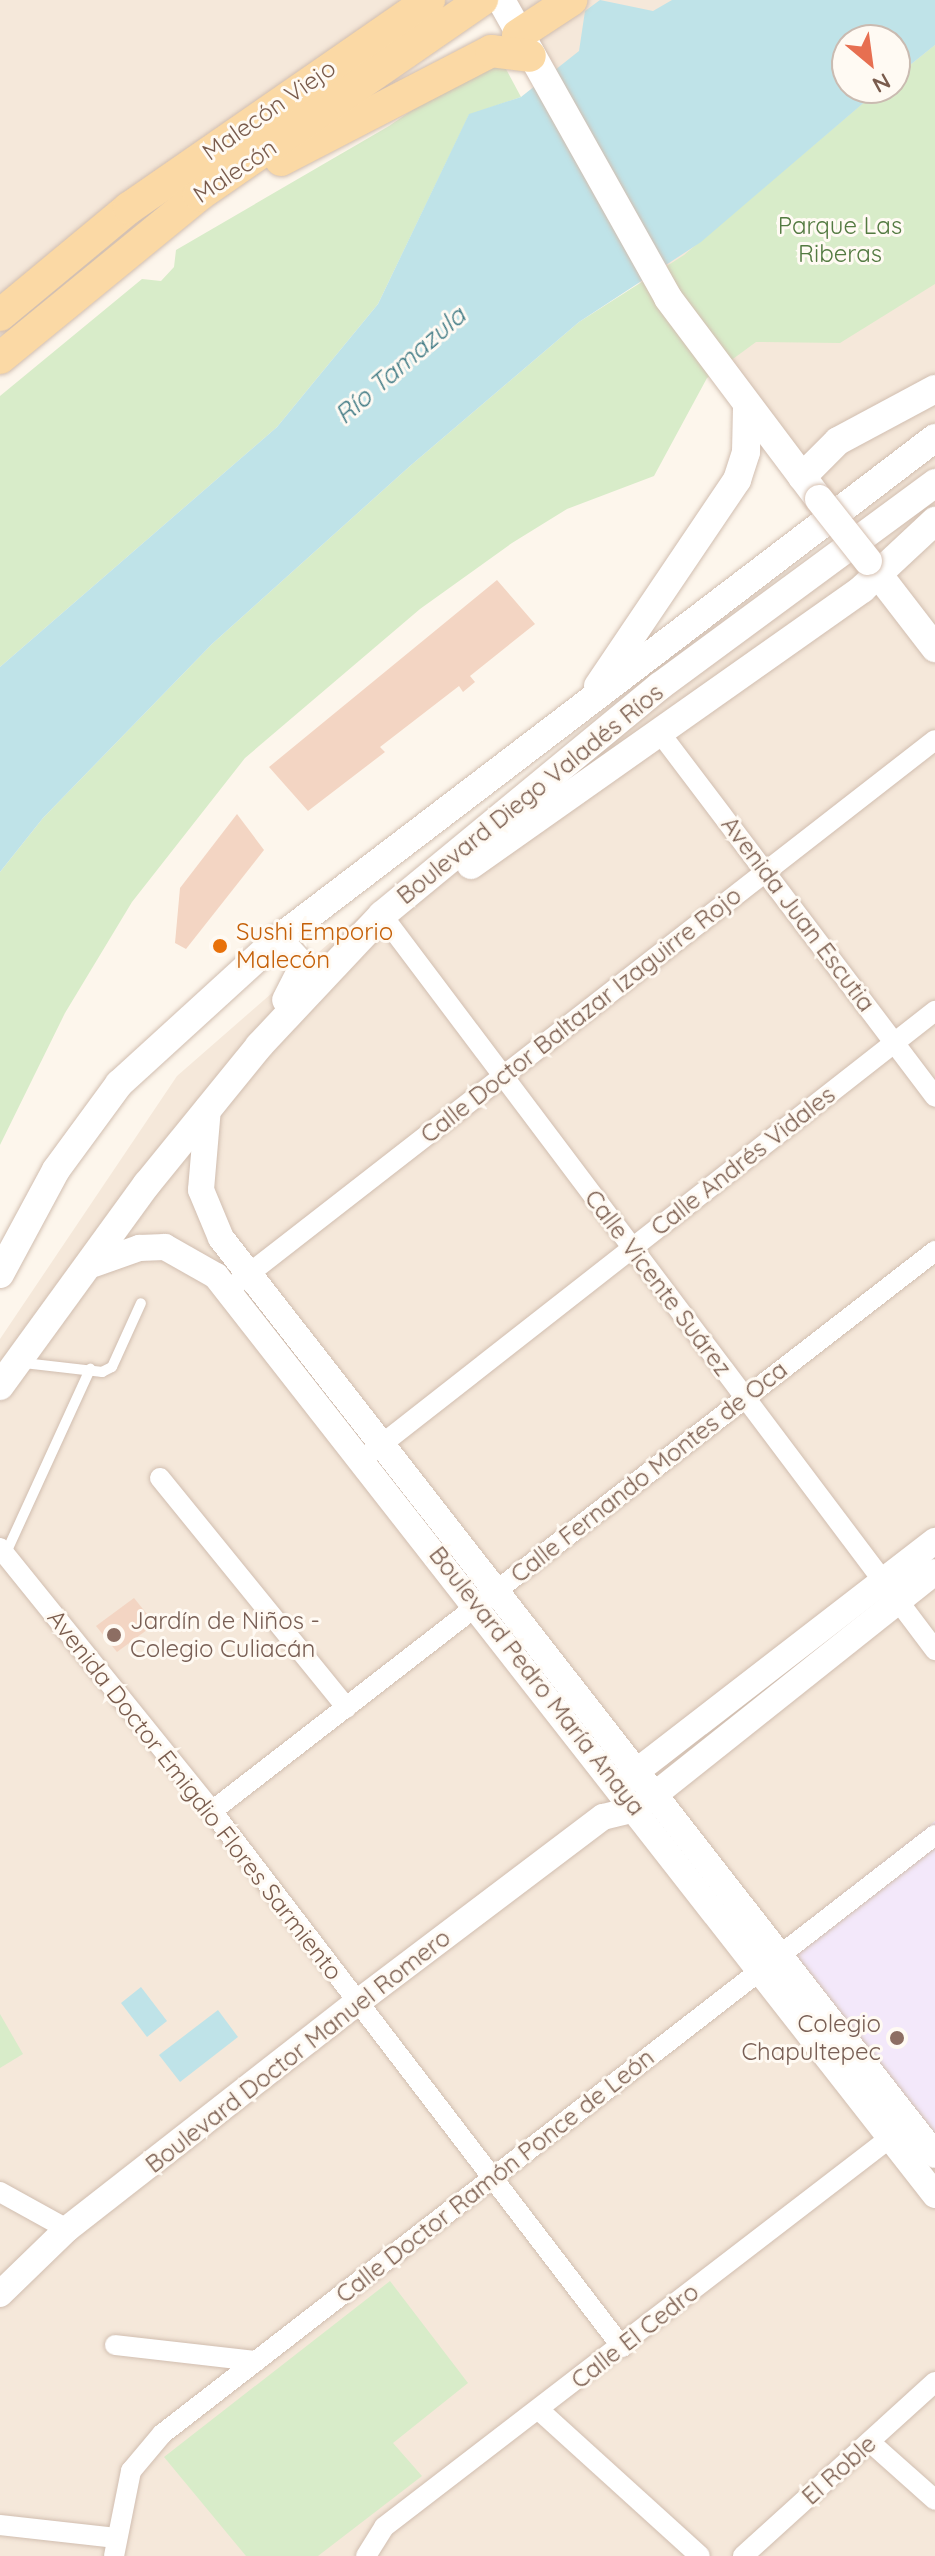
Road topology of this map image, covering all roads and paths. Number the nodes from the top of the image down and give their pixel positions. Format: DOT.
graph roads {
  1 [pos="429,0"];
  2 [pos="482,0"];
  3 [pos="501,0"];
  4 [pos="571,0"];
  5 [pos="524,46"];
  6 [pos="207,189"];
  7 [pos="0,315"];
  8 [pos="0,358"];
  9 [pos="935,389"];
  10 [pos="745,404"];
  11 [pos="935,438"];
  12 [pos="935,483"];
  13 [pos="810,488"];
  14 [pos="935,521"];
  15 [pos="873,568"];
  16 [pos="935,648"];
  17 [pos="586,703"];
  18 [pos="660,733"];
  19 [pos="935,740"];
  20 [pos="766,871"];
  21 [pos="406,895"];
  22 [pos="382,915"];
  23 [pos="278,939"];
  24 [pos="935,1011"];
  25 [pos="895,1043"];
  26 [pos="259,1046"];
  27 [pos="500,1078"];
  28 [pos="935,1097"];
  29 [pos="208,1108"];
  30 [pos="632,1248"];
  31 [pos="935,1251"];
  32 [pos="94,1264"];
  33 [pos="249,1273"];
  34 [pos="0,1274"];
  35 [pos="228,1290"];
  36 [pos="141,1303"];
  37 [pos="90,1369"];
  38 [pos="5,1371"];
  39 [pos="744,1397"];
  40 [pos="373,1451"];
  41 [pos="160,1478"];
  42 [pos="935,1541"];
  43 [pos="3,1551"];
  44 [pos="935,1572"];
  45 [pos="889,1593"];
  46 [pos="488,1597"];
  47 [pos="931,1637"];
  48 [pos="347,1708"];
  49 [pos="629,1777"];
  50 [pos="648,1800"];
  51 [pos="212,1811"];
  52 [pos="603,1817"];
  53 [pos="935,1835"];
  54 [pos="771,1959"];
  55 [pos="358,2002"];
  56 [pos="900,2130"];
  57 [pos="935,2155"];
  58 [pos="494,2179"];
  59 [pos="0,2192"];
  60 [pos="935,2195"];
  61 [pos="67,2229"];
  62 [pos="0,2294"];
  63 [pos="115,2345"];
  64 [pos="622,2347"];
  65 [pos="256,2361"];
  66 [pos="935,2382"];
  67 [pos="539,2410"];
  68 [pos="870,2442"];
  69 [pos="935,2500"];
  70 [pos="0,2525"];
  71 [pos="115,2547"];
  72 [pos="366,2556"];
  73 [pos="700,2556"];
  74 [pos="743,2556"];
  1 -- 7 [label="main road, Malecón Viejo"];
  2 -- 6 [label="main road, Malecón"];
  3 -- 5 [label="main road"];
  4 -- 5 [label="main road"];
  5 -- 6 [label="main road"];
  5 -- 10 [label="main road"];
  6 -- 8 [label="main road, Malecón"];
  9 -- 13 [label="main road"];
  10 -- 13 [label="main road"];
  10 -- 17 [label="main road"];
  11 -- 17 [label="main road, Boulevard Diego Valadés Ríos"];
  12 -- 21 [label="main road, Boulevard Diego Valadés Ríos"];
  13 -- 15 [label="main road, bridge"];
  14 -- 15 [label="main road"];
  15 -- 16 [label="main road"];
  15 -- 18 [label="main road"];
  17 -- 23 [label="main road, Boulevard Diego Valadés Ríos"];
  18 -- 20 [label="street, Avenida Juan Escutia"];
  18 -- 21 [label="main road"];
  19 -- 20 [label="street, Calle Doctor Baltazar Izaguirre Rojo"];
  20 -- 25 [label="street, Avenida Juan Escutia"];
  20 -- 27 [label="street, Calle Doctor Baltazar Izaguirre Rojo"];
  21 -- 22 [label="main road, Boulevard Diego Valadés Ríos"];
  22 -- 26 [label="main road, Boulevard Diego Valadés Ríos"];
  22 -- 27 [label="street, Calle Vicente Suárez"];
  23 -- 26 [label="main road"];
  23 -- 34 [label="main road, Boulevard Diego Valadés Ríos"];
  24 -- 25 [label="street, Calle Andrés Vidales"];
  25 -- 28 [label="street, Avenida Juan Escutia"];
  25 -- 30 [label="street, Calle Andrés Vidales"];
  26 -- 29 [label="main road, Boulevard Diego Valadés Ríos"];
  27 -- 30 [label="street, Calle Vicente Suárez"];
  27 -- 33 [label="street, Calle Doctor Baltazar Izaguirre Rojo"];
  29 -- 32 [label="main road, Boulevard Diego Valadés Ríos"];
  29 -- 33 [label="street, Boulevard Pedro María Anaya"];
  30 -- 39 [label="street, Calle Vicente Suárez"];
  30 -- 40 [label="street, Calle Andrés Vidales"];
  31 -- 39 [label="street, Calle Fernando Montes de Oca"];
  32 -- 35 [label="street, Boulevard Pedro María Anaya"];
  32 -- 38 [label="main road, Boulevard Diego Valadés Ríos"];
  33 -- 35 [label="street, Calle Doctor Baltazar Izaguirre Rojo"];
  33 -- 40 [label="street, Boulevard Pedro María Anaya"];
  35 -- 40 [label="street, Boulevard Pedro María Anaya"];
  36 -- 37 [label="lane"];
  37 -- 38 [label="lane"];
  37 -- 43 [label="lane"];
  39 -- 45 [label="street, Calle Vicente Suárez"];
  39 -- 46 [label="street, Calle Fernando Montes de Oca"];
  40 -- 46 [label="street, Boulevard Pedro María Anaya"];
  41 -- 48 [label="street"];
  42 -- 45 [label="street, Boulevard Doctor Manuel Romero"];
  43 -- 51 [label="street, Avenida Doctor Emigdio Flores Sarmiento"];
  44 -- 45 [label="street, Boulevard Doctor Manuel Romero"];
  45 -- 47 [label="street, Calle Vicente Suárez"];
  45 -- 49 [label="street, Boulevard Doctor Manuel Romero"];
  45 -- 50 [label="street, Boulevard Doctor Manuel Romero"];
  46 -- 48 [label="street, Calle Fernando Montes de Oca"];
  46 -- 49 [label="street, Boulevard Pedro María Anaya"];
  48 -- 51 [label="street, Calle Fernando Montes de Oca"];
  49 -- 50 [label="street, Boulevard Pedro María Anaya"];
  49 -- 52 [label="street, Boulevard Doctor Manuel Romero"];
  50 -- 52 [label="street, Boulevard Doctor Manuel Romero"];
  50 -- 54 [label="street, Boulevard Pedro María Anaya"];
  51 -- 55 [label="street, Avenida Doctor Emigdio Flores Sarmiento"];
  52 -- 55 [label="street, Boulevard Doctor Manuel Romero"];
  53 -- 54 [label="street, Calle Doctor Ramón Ponce de León"];
  54 -- 56 [label="street, Boulevard Pedro María Anaya"];
  54 -- 58 [label="street, Calle Doctor Ramón Ponce de León"];
  55 -- 58 [label="street, Avenida Doctor Emigdio Flores Sarmiento"];
  55 -- 61 [label="street, Boulevard Doctor Manuel Romero"];
  56 -- 57 [label="street, Boulevard Pedro María Anaya"];
  56 -- 60 [label="street, Boulevard Pedro María Anaya"];
  56 -- 64 [label="street, Calle El Cedro"];
  58 -- 64 [label="street, Avenida Doctor Emigdio Flores Sarmiento"];
  58 -- 65 [label="street, Calle Doctor Ramón Ponce de León"];
  59 -- 61 [label="street"];
  61 -- 62 [label="street, Boulevard Doctor Manuel Romero"];
  63 -- 65 [label="street"];
  64 -- 67 [label="street, Calle El Cedro"];
  65 -- 71 [label="street, Calle Doctor Ramón Ponce de León"];
  66 -- 68 [label="street, El Roble"];
  67 -- 72 [label="street, Calle El Cedro"];
  67 -- 73 [label="street"];
  68 -- 69 [label="street"];
  68 -- 74 [label="street, El Roble"];
  70 -- 71 [label="street"];
}
